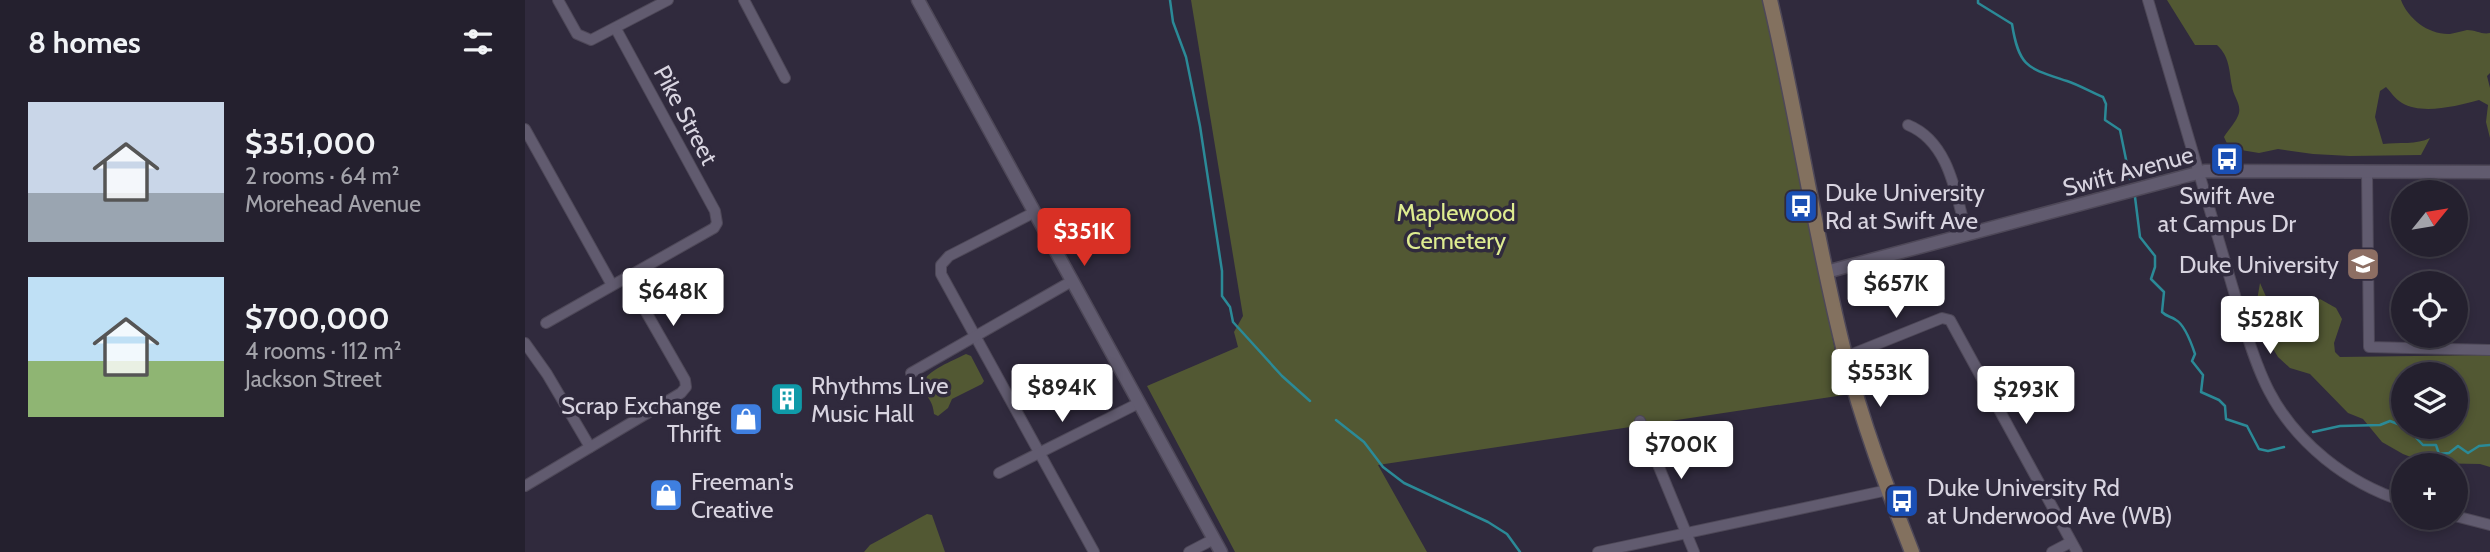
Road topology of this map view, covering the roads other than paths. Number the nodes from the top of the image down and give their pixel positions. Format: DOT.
graph roads {
  1 [pos="558,0"];
  2 [pos="668,0"];
  3 [pos="744,0"];
  4 [pos="918,0"];
  5 [pos="1770,0"];
  6 [pos="2148,0"];
  7 [pos="616,29"];
  8 [pos="785,78"];
  9 [pos="1908,125"];
  10 [pos="525,129"];
  11 [pos="2199,172"];
  12 [pos="2367,172"];
  13 [pos="2490,172"];
  14 [pos="1035,212"];
  15 [pos="1967,235"];
  16 [pos="1826,272"];
  17 [pos="626,277"];
  18 [pos="1072,281"];
  19 [pos="612,285"];
  20 [pos="546,323"];
  21 [pos="975,337"];
  22 [pos="525,343"];
  23 [pos="2490,350"];
  24 [pos="1845,357"];
  25 [pos="912,373"];
  26 [pos="1139,403"];
  27 [pos="1640,421"];
  28 [pos="590,447"];
  29 [pos="1039,453"];
  30 [pos="999,473"];
  31 [pos="525,486"];
  32 [pos="1888,490"];
  33 [pos="2391,496"];
  34 [pos="2468,519"];
  35 [pos="2490,524"];
  36 [pos="1686,534"];
  37 [pos="1214,539"];
  38 [pos="2071,542"];
  39 [pos="1094,552"];
  40 [pos="1189,552"];
  41 [pos="1221,552"];
  42 [pos="1598,552"];
  43 [pos="1694,552"];
  44 [pos="1912,552"];
  45 [pos="2052,552"];
  46 [pos="2077,552"];
  1 -- 7 [label="street"];
  2 -- 7 [label="street"];
  3 -- 8 [label="street"];
  4 -- 14 [label="street"];
  5 -- 16 [label="main road"];
  6 -- 11 [label="street"];
  7 -- 17 [label="street, Pike Street"];
  9 -- 15 [label="street"];
  10 -- 19 [label="street"];
  11 -- 12 [label="street, Swift Avenue"];
  11 -- 15 [label="street, Swift Avenue"];
  11 -- 33 [label="street"];
  12 -- 13 [label="street, Swift Avenue"];
  12 -- 23 [label="street"];
  14 -- 18 [label="street"];
  14 -- 21 [label="street"];
  15 -- 16 [label="street, Swift Avenue"];
  16 -- 24 [label="main road"];
  17 -- 19 [label="street"];
  17 -- 28 [label="street"];
  18 -- 21 [label="street"];
  18 -- 26 [label="street"];
  19 -- 20 [label="street"];
  21 -- 25 [label="street"];
  21 -- 29 [label="street"];
  22 -- 28 [label="street"];
  24 -- 32 [label="main road"];
  24 -- 38 [label="street"];
  26 -- 29 [label="street"];
  26 -- 37 [label="street"];
  27 -- 36 [label="street"];
  28 -- 31 [label="street"];
  29 -- 30 [label="street"];
  29 -- 39 [label="street"];
  32 -- 36 [label="street"];
  32 -- 44 [label="main road"];
  34 -- 35 [label="street"];
  36 -- 42 [label="street"];
  36 -- 43 [label="street"];
  37 -- 40 [label="street"];
  37 -- 41 [label="street"];
  38 -- 45 [label="street"];
  38 -- 46 [label="street"];
}
